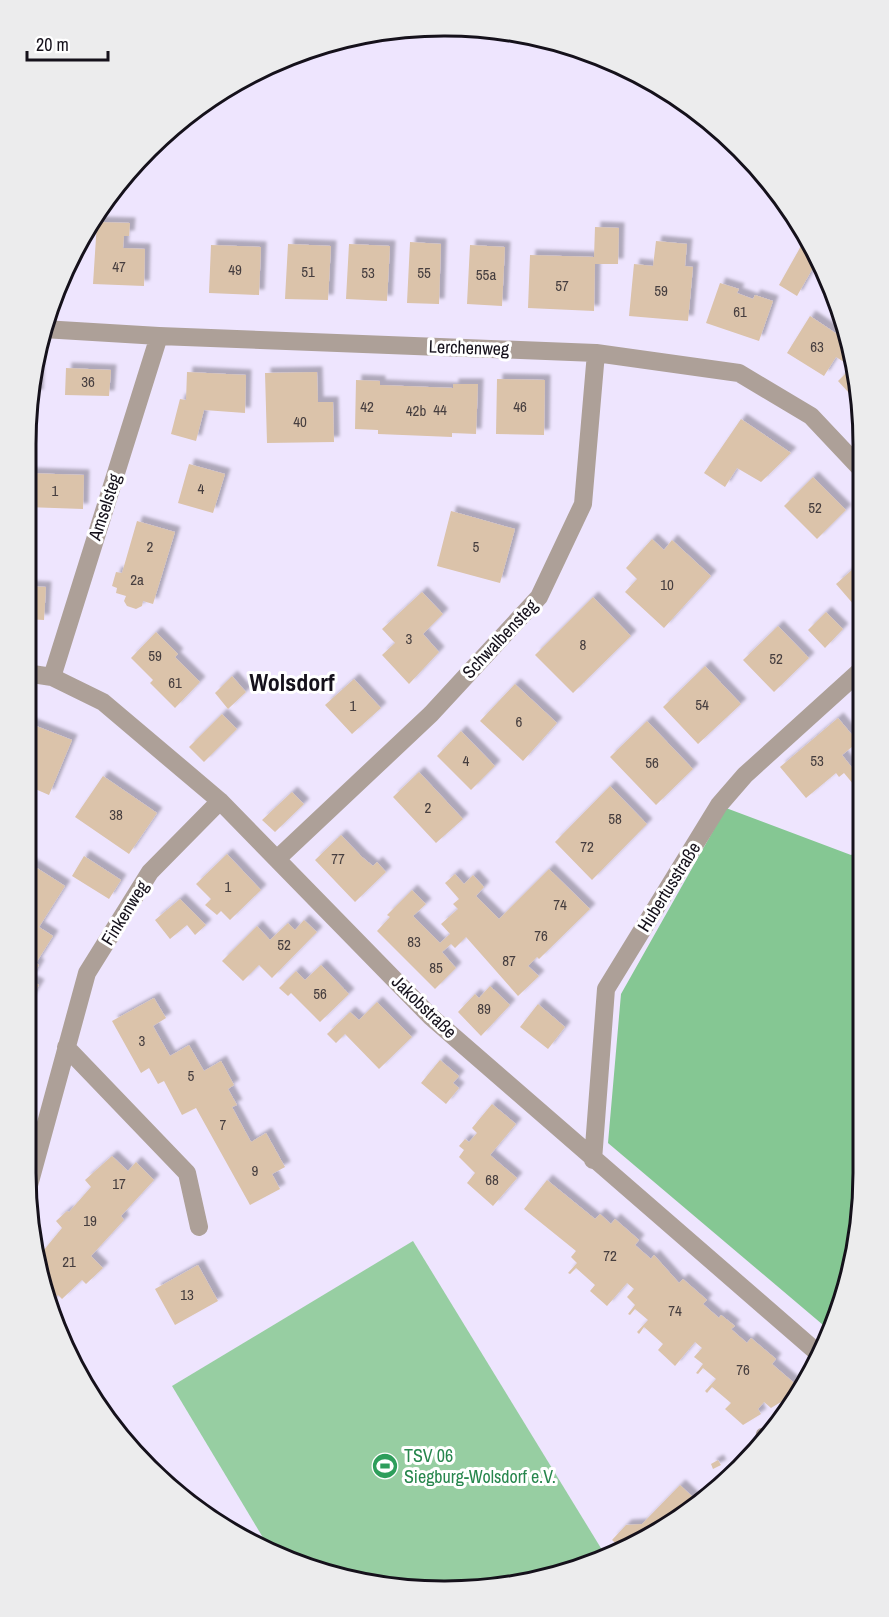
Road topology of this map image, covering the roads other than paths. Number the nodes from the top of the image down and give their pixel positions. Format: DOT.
graph roads {
  1 [pos="53,330"];
  2 [pos="159,336"];
  3 [pos="596,354"];
  4 [pos="853,461"];
  5 [pos="36,675"];
  6 [pos="52,677"];
  7 [pos="853,677"];
  8 [pos="220,801"];
  9 [pos="278,858"];
  10 [pos="66,1047"];
  11 [pos="36,1159"];
  12 [pos="594,1160"];
  13 [pos="199,1227"];
  14 [pos="813,1349"];
  1 -- 2 [label="street, Lerchenweg"];
  2 -- 3 [label="street, Lerchenweg"];
  2 -- 6 [label="street, Amselsteg"];
  3 -- 4 [label="street, Lerchenweg"];
  3 -- 9 [label="street, Schwalbensteg"];
  5 -- 6 [label="street, Jakobstraße"];
  6 -- 8 [label="street, Jakobstraße"];
  7 -- 12 [label="street, Hubertusstraße"];
  8 -- 9 [label="street, Jakobstraße"];
  8 -- 10 [label="street, Finkenweg"];
  9 -- 12 [label="street, Jakobstraße"];
  10 -- 11 [label="street, Finkenweg"];
  10 -- 13 [label="street"];
  12 -- 14 [label="street, Jakobstraße"];
}
